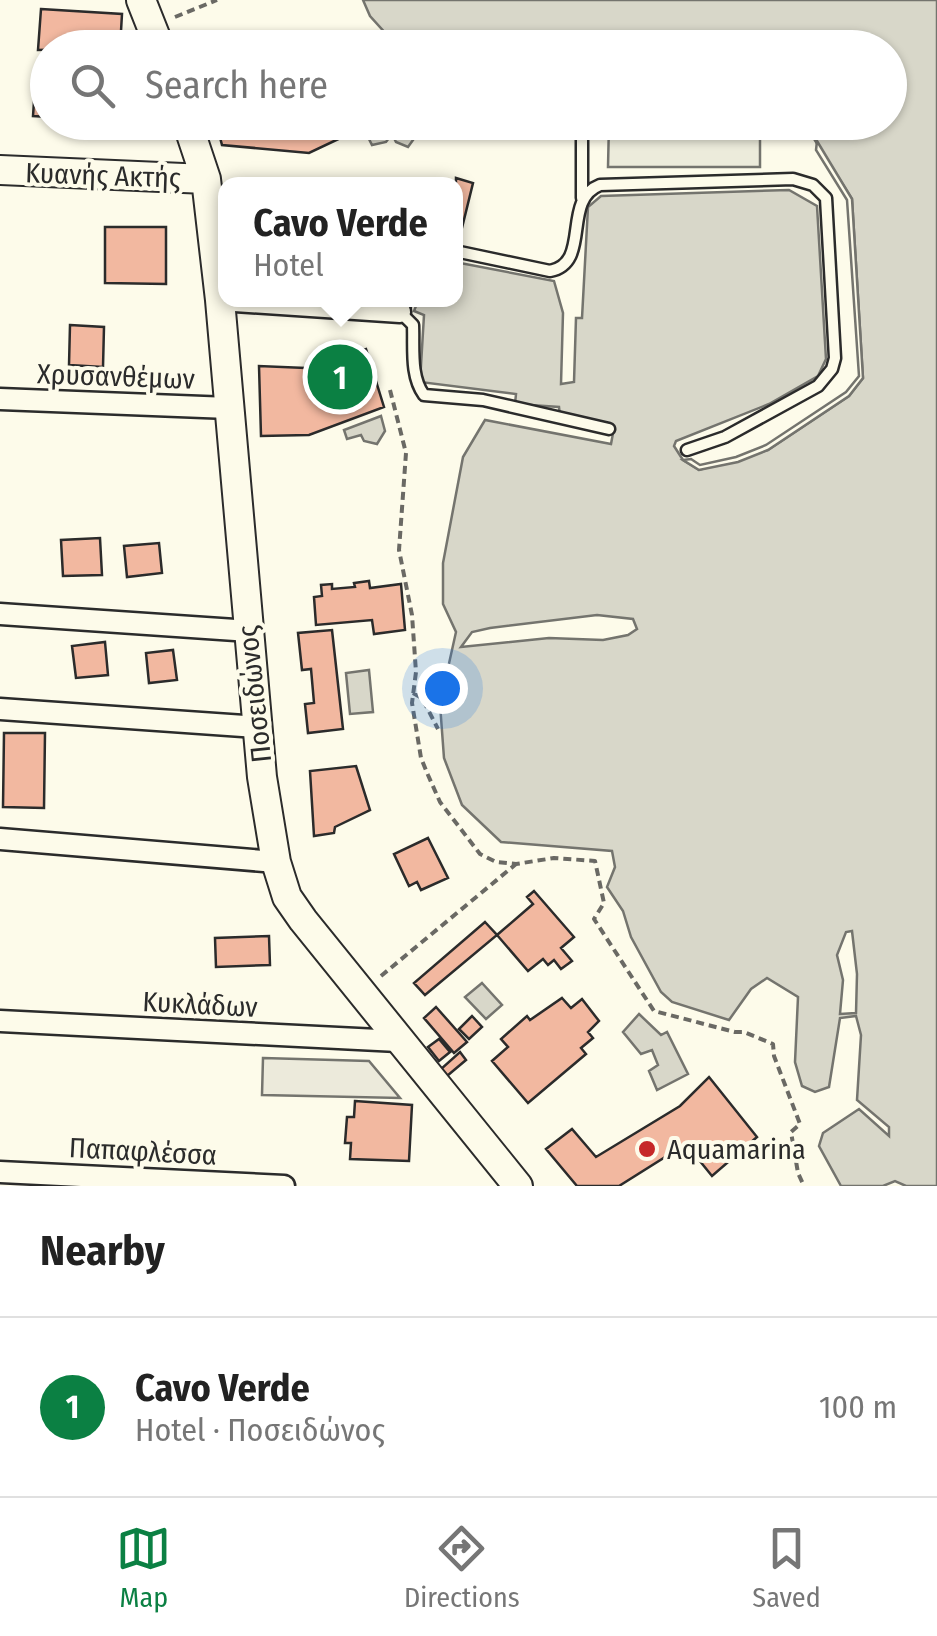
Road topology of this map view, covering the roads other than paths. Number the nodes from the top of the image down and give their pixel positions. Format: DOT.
graph roads {
  1 [pos="192,140"];
  2 [pos="582,140"];
  3 [pos="0,170"];
  4 [pos="206,178"];
  5 [pos="582,199"];
  6 [pos="463,253"];
  7 [pos="218,283"];
  8 [pos="221,307"];
  9 [pos="405,307"];
  10 [pos="0,399"];
  11 [pos="229,408"];
  12 [pos="609,430"];
  13 [pos="688,450"];
  14 [pos="0,614"];
  15 [pos="250,630"];
  16 [pos="0,709"];
  17 [pos="258,727"];
  18 [pos="0,839"];
  19 [pos="276,862"];
  20 [pos="0,1022"];
  21 [pos="398,1041"];
  22 [pos="0,1172"];
  23 [pos="284,1186"];
  24 [pos="518,1186"];
  1 -- 4 [label="street, Ποσειδώνος"];
  2 -- 5 [label="lane"];
  3 -- 4 [label="street, Κυανής Ακτής"];
  4 -- 7 [label="street, Ποσειδώνος"];
  5 -- 6 [label="lane"];
  5 -- 13 [label="lane"];
  8 -- 11 [label="street, Ποσειδώνος"];
  9 -- 12 [label="lane"];
  10 -- 11 [label="street, Χρυσανθέμων"];
  11 -- 15 [label="street, Ποσειδώνος"];
  14 -- 15 [label="street"];
  15 -- 17 [label="street, Ποσειδώνος"];
  16 -- 17 [label="street"];
  17 -- 19 [label="street, Ποσειδώνος"];
  18 -- 19 [label="street"];
  19 -- 21 [label="street, Ποσειδώνος"];
  20 -- 21 [label="street, Κυκλάδων"];
  21 -- 24 [label="street, Ποσειδώνος"];
  22 -- 23 [label="street, Παπαφλέσσα"];
}
